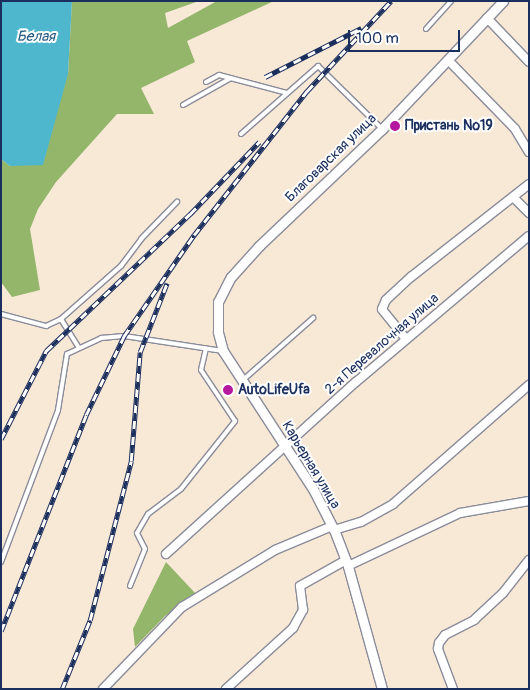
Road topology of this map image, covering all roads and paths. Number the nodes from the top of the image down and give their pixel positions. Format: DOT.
graph roads {
  1 [pos="451,1"];
  2 [pos="503,1"];
  3 [pos="487,18"];
  4 [pos="426,28"];
  5 [pos="448,60"];
  6 [pos="529,62"];
  7 [pos="231,78"];
  8 [pos="206,82"];
  9 [pos="287,93"];
  10 [pos="183,105"];
  11 [pos="382,128"];
  12 [pos="241,134"];
  13 [pos="529,152"];
  14 [pos="529,184"];
  15 [pos="513,197"];
  16 [pos="177,202"];
  17 [pos="529,214"];
  18 [pos="529,236"];
  19 [pos="1,314"];
  20 [pos="314,318"];
  21 [pos="61,319"];
  22 [pos="406,339"];
  23 [pos="79,348"];
  24 [pos="206,349"];
  25 [pos="223,351"];
  26 [pos="241,382"];
  27 [pos="529,385"];
  28 [pos="286,446"];
  29 [pos="529,501"];
  30 [pos="333,528"];
  31 [pos="166,554"];
  32 [pos="529,560"];
  33 [pos="1,562"];
  34 [pos="347,563"];
  35 [pos="130,586"];
  36 [pos="103,689"];
  37 [pos="226,689"];
  38 [pos="382,689"];
  39 [pos="453,689"];
  1 -- 4 [label="lane"];
  2 -- 3 [label="street, Благоварская улица"];
  3 -- 5 [label="street, Благоварская улица"];
  3 -- 6 [label="street"];
  5 -- 11 [label="street, Благоварская улица"];
  5 -- 13 [label="street"];
  7 -- 8 [label="lane"];
  7 -- 9 [label="lane"];
  7 -- 10 [label="lane"];
  9 -- 11 [label="lane"];
  9 -- 12 [label="lane"];
  11 -- 25 [label="street, Благоварская улица"];
  14 -- 15 [label="street"];
  15 -- 17 [label="street"];
  15 -- 22 [label="street"];
  16 -- 21 [label="lane"];
  18 -- 22 [label="street, 2-я Перевалочная улица"];
  19 -- 21 [label="lane"];
  20 -- 26 [label="lane"];
  21 -- 23 [label="lane"];
  22 -- 28 [label="street, 2-я Перевалочная улица"];
  23 -- 24 [label="lane"];
  23 -- 33 [label="lane"];
  24 -- 25 [label="lane"];
  24 -- 35 [label="lane"];
  25 -- 26 [label="street, Карьерная улица"];
  26 -- 28 [label="street, Карьерная улица"];
  27 -- 30 [label="street"];
  28 -- 30 [label="street, Карьерная улица"];
  28 -- 31 [label="street, 2-я Перевалочная улица"];
  29 -- 34 [label="street"];
  30 -- 34 [label="street, Карьерная улица"];
  30 -- 36 [label="street"];
  32 -- 39 [label="street"];
  34 -- 37 [label="street"];
  34 -- 38 [label="street, Карьерная улица"];
}
